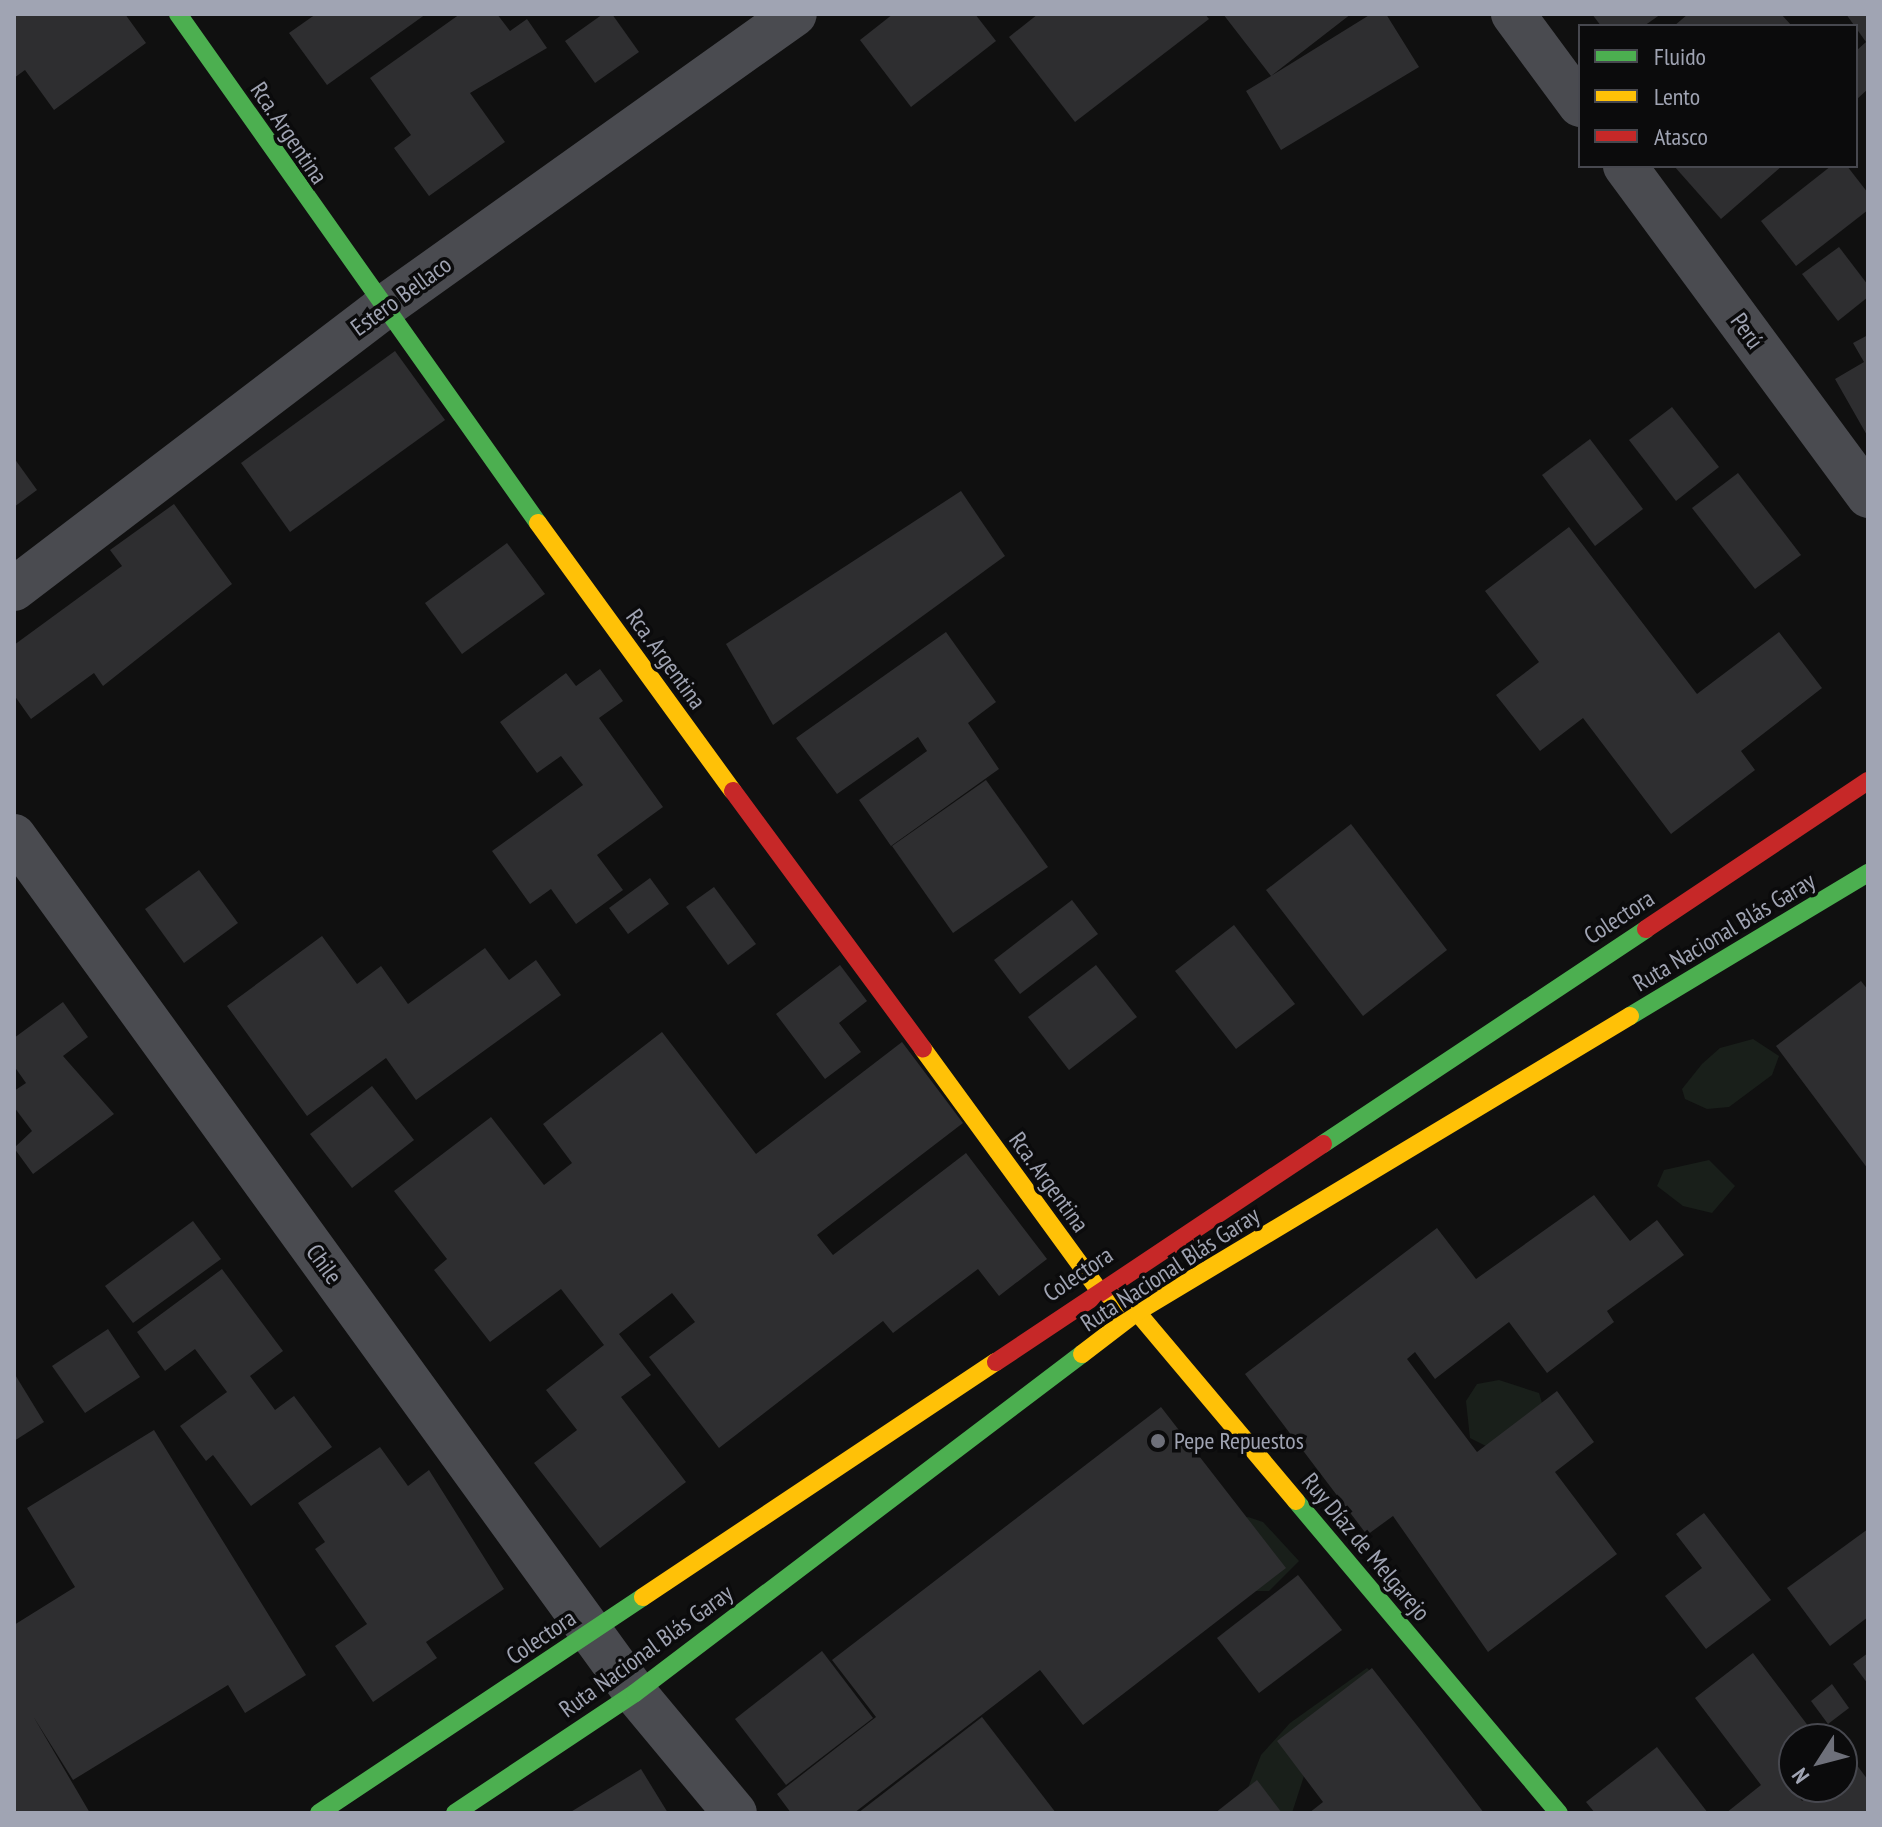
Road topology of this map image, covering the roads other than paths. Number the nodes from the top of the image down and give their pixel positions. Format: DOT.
graph roads {
  1 [pos="178,14"];
  2 [pos="795,14"];
  3 [pos="1513,14"];
  4 [pos="1578,102"];
  5 [pos="1626,168"];
  6 [pos="381,309"];
  7 [pos="1868,496"];
  8 [pos="14,589"];
  9 [pos="1868,781"];
  10 [pos="14,836"];
  11 [pos="1868,873"];
  12 [pos="1098,1289"];
  13 [pos="1137,1312"];
  14 [pos="591,1632"];
  15 [pos="635,1693"];
  16 [pos="319,1813"];
  17 [pos="455,1813"];
  18 [pos="735,1813"];
  19 [pos="1559,1813"];
  1 -- 6 [label="main road, Rca. Argentina"];
  2 -- 6 [label="street, Estero Bellaco"];
  3 -- 4 [label="street"];
  5 -- 7 [label="street, Perú"];
  6 -- 8 [label="street, Estero Bellaco"];
  6 -- 12 [label="main road, Rca. Argentina"];
  9 -- 12 [label="main road, Colectora"];
  10 -- 14 [label="street, Chile"];
  11 -- 13 [label="main road, Ruta Nacional Blás Garay"];
  12 -- 13 [label="main road, Rca. Argentina"];
  12 -- 14 [label="main road, Colectora"];
  13 -- 15 [label="main road, Ruta Nacional Blás Garay"];
  13 -- 19 [label="main road, Ruy Díaz de Melgarejo"];
  14 -- 15 [label="street, Chile"];
  14 -- 16 [label="main road, Colectora"];
  15 -- 17 [label="main road, Ruta Nacional Blás Garay"];
  15 -- 18 [label="street, Chile"];
}
